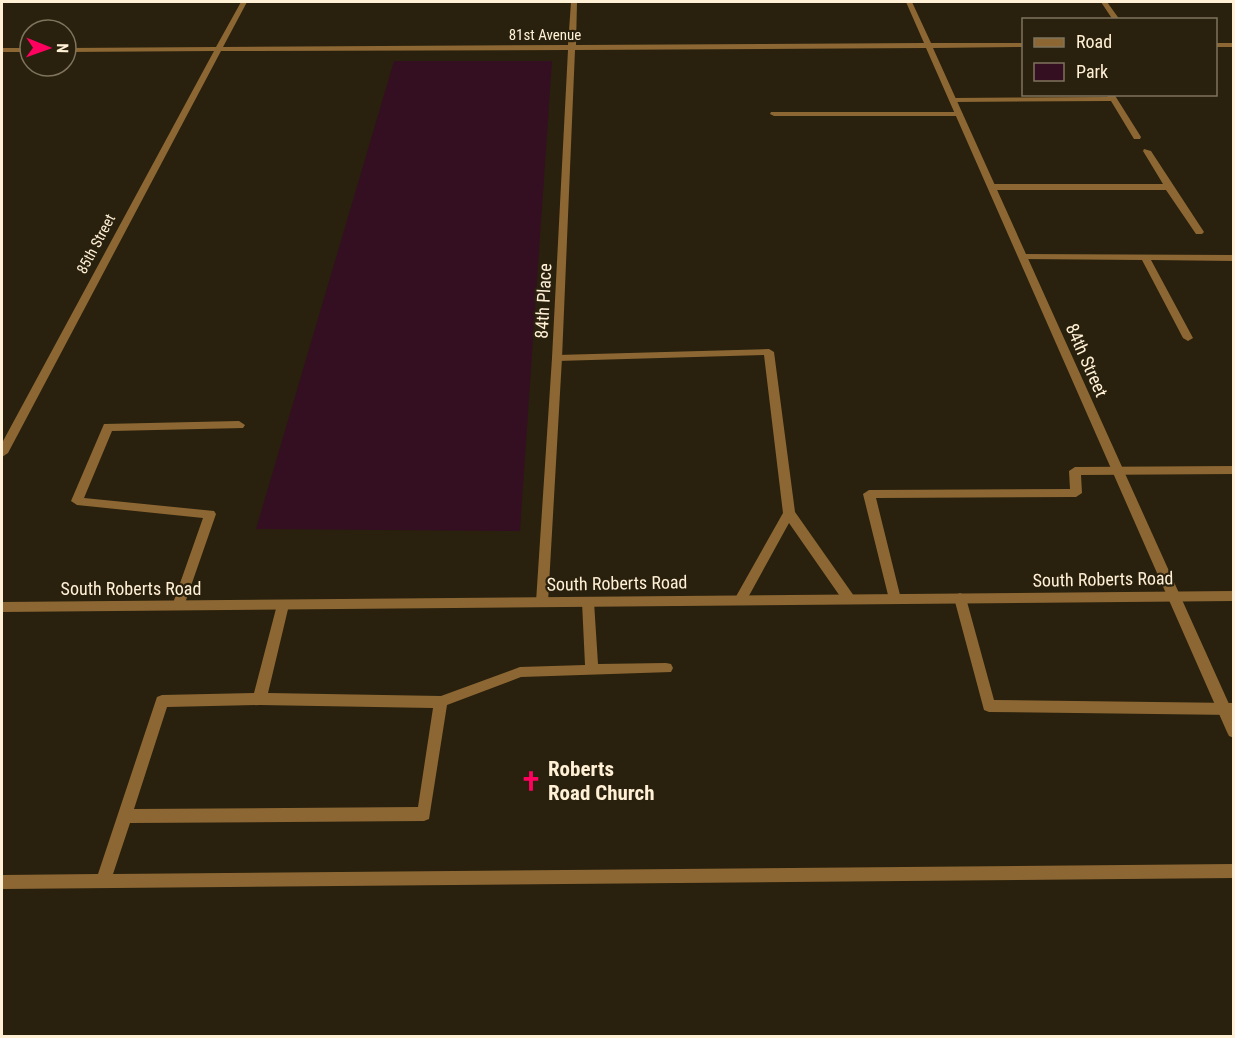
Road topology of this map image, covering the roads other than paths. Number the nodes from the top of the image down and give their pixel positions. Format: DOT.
graph roads {
  1 [pos="244,2"];
  2 [pos="574,2"];
  3 [pos="909,2"];
  4 [pos="1104,2"];
  5 [pos="1116,18"];
  6 [pos="928,45"];
  7 [pos="1022,45"];
  8 [pos="1217,45"];
  9 [pos="1233,45"];
  10 [pos="573,48"];
  11 [pos="218,49"];
  12 [pos="2,50"];
  13 [pos="18,50"];
  14 [pos="78,50"];
  15 [pos="1111,97"];
  16 [pos="953,100"];
  17 [pos="774,114"];
  18 [pos="958,114"];
  19 [pos="1137,137"];
  20 [pos="1147,151"];
  21 [pos="992,187"];
  22 [pos="1169,187"];
  23 [pos="1199,232"];
  24 [pos="1023,257"];
  25 [pos="1145,258"];
  26 [pos="1233,258"];
  27 [pos="1188,338"];
  28 [pos="557,358"];
  29 [pos="239,425"];
  30 [pos="2,453"];
  31 [pos="1233,470"];
  32 [pos="1119,471"];
  33 [pos="789,513"];
  34 [pos="1175,596"];
  35 [pos="1233,596"];
  36 [pos="960,598"];
  37 [pos="849,599"];
  38 [pos="895,599"];
  39 [pos="740,600"];
  40 [pos="542,602"];
  41 [pos="588,602"];
  42 [pos="283,605"];
  43 [pos="178,606"];
  44 [pos="2,607"];
  45 [pos="666,668"];
  46 [pos="592,670"];
  47 [pos="260,699"];
  48 [pos="441,702"];
  49 [pos="1229,709"];
  50 [pos="1233,732"];
  51 [pos="124,816"];
  52 [pos="1233,871"];
  53 [pos="103,881"];
  54 [pos="2,882"];
  1 -- 11 [label="street, 85th Street"];
  2 -- 10 [label="street, 84th Place"];
  3 -- 6 [label="street, 84th Street"];
  4 -- 5 [label="street"];
  6 -- 7 [label="street, 81st Avenue"];
  6 -- 10 [label="street, 81st Avenue"];
  6 -- 16 [label="street, 84th Street"];
  8 -- 9 [label="street"];
  10 -- 11 [label="street, 81st Avenue"];
  10 -- 28 [label="street, 84th Place"];
  11 -- 14 [label="street, 81st Avenue"];
  11 -- 30 [label="street, 85th Street"];
  12 -- 13 [label="street"];
  15 -- 16 [label="street"];
  15 -- 19 [label="street"];
  16 -- 18 [label="street, 84th Street"];
  17 -- 18 [label="street"];
  18 -- 21 [label="street, 84th Street"];
  20 -- 22 [label="street"];
  21 -- 22 [label="street"];
  21 -- 24 [label="street, 84th Street"];
  22 -- 23 [label="street"];
  24 -- 25 [label="street"];
  24 -- 32 [label="street, 84th Street"];
  25 -- 26 [label="street"];
  25 -- 27 [label="street"];
  28 -- 33 [label="street"];
  28 -- 40 [label="street, 84th Place"];
  29 -- 43 [label="street"];
  31 -- 32 [label="street"];
  32 -- 34 [label="street, 84th Street"];
  32 -- 38 [label="street"];
  33 -- 37 [label="street"];
  33 -- 39 [label="street"];
  34 -- 35 [label="street, South Roberts Road"];
  34 -- 36 [label="street, South Roberts Road"];
  34 -- 49 [label="street, 84th Street"];
  36 -- 38 [label="street, South Roberts Road"];
  36 -- 49 [label="street"];
  37 -- 38 [label="street, South Roberts Road"];
  37 -- 39 [label="street, South Roberts Road"];
  39 -- 41 [label="street, South Roberts Road"];
  40 -- 41 [label="street, South Roberts Road"];
  40 -- 42 [label="street, South Roberts Road"];
  41 -- 46 [label="street"];
  42 -- 43 [label="street, South Roberts Road"];
  42 -- 47 [label="street"];
  43 -- 44 [label="street, South Roberts Road"];
  45 -- 46 [label="street"];
  46 -- 48 [label="street"];
  47 -- 48 [label="street"];
  47 -- 51 [label="street"];
  48 -- 51 [label="street"];
  49 -- 50 [label="street, 84th Street"];
  51 -- 53 [label="street"];
  52 -- 53 [label="street"];
  53 -- 54 [label="street"];
}
